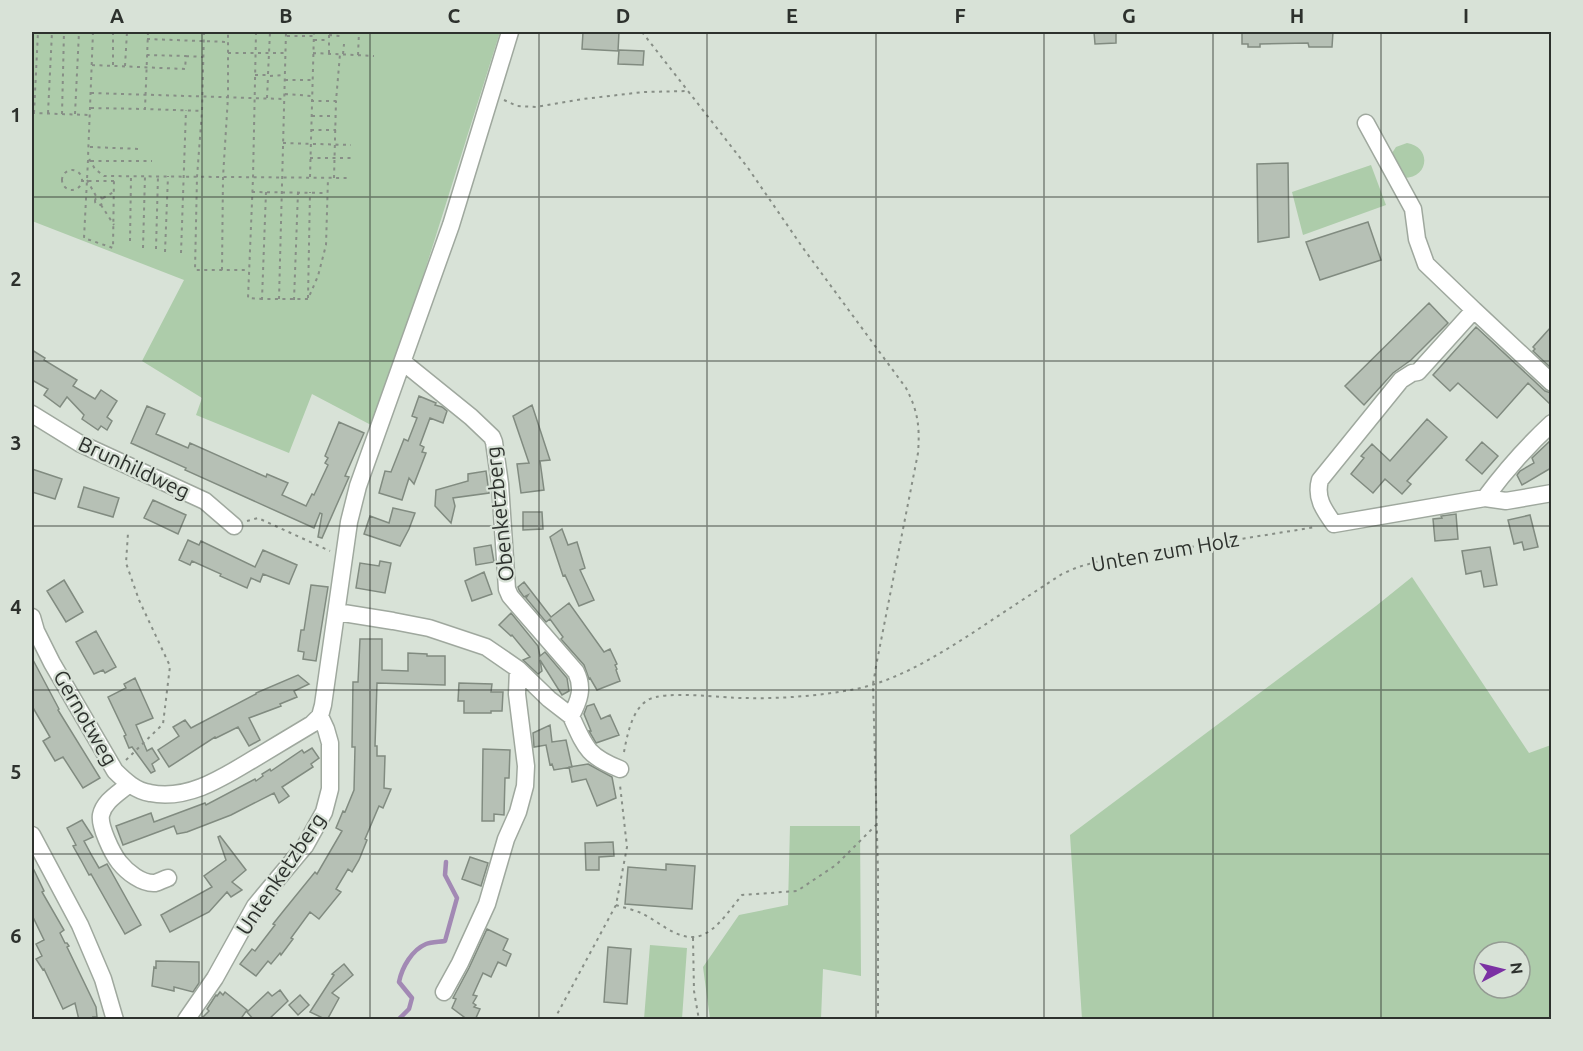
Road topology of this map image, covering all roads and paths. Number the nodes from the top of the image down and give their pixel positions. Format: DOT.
graph roads {
  1 [pos="38,32"];
  2 [pos="52,32"];
  3 [pos="64,32"];
  4 [pos="79,32"];
  5 [pos="93,32"];
  6 [pos="113,32"];
  7 [pos="127,32"];
  8 [pos="148,32"];
  9 [pos="204,32"];
  10 [pos="228,32"];
  11 [pos="256,32"];
  12 [pos="270,32"];
  13 [pos="286,32"];
  14 [pos="314,32"];
  15 [pos="359,32"];
  16 [pos="510,32"];
  17 [pos="642,32"];
  18 [pos="329,33"];
  19 [pos="286,36"];
  20 [pos="314,36"];
  21 [pos="340,36"];
  22 [pos="147,39"];
  23 [pos="314,40"];
  24 [pos="329,40"];
  25 [pos="204,42"];
  26 [pos="228,42"];
  27 [pos="344,44"];
  28 [pos="228,53"];
  29 [pos="269,53"];
  30 [pos="285,53"];
  31 [pos="313,53"];
  32 [pos="329,53"];
  33 [pos="255,54"];
  34 [pos="341,54"];
  35 [pos="358,55"];
  36 [pos="147,56"];
  37 [pos="186,56"];
  38 [pos="374,56"];
  39 [pos="203,57"];
  40 [pos="92,65"];
  41 [pos="113,66"];
  42 [pos="126,66"];
  43 [pos="146,67"];
  44 [pos="255,75"];
  45 [pos="285,75"];
  46 [pos="268,76"];
  47 [pos="284,80"];
  48 [pos="312,80"];
  49 [pos="688,91"];
  50 [pos="91,93"];
  51 [pos="146,94"];
  52 [pos="284,94"];
  53 [pos="492,94"];
  54 [pos="202,96"];
  55 [pos="312,96"];
  56 [pos="228,97"];
  57 [pos="255,98"];
  58 [pos="267,99"];
  59 [pos="284,99"];
  60 [pos="336,100"];
  61 [pos="312,101"];
  62 [pos="91,108"];
  63 [pos="145,109"];
  64 [pos="186,110"];
  65 [pos="202,111"];
  66 [pos="33,113"];
  67 [pos="48,113"];
  68 [pos="62,114"];
  69 [pos="75,114"];
  70 [pos="90,115"];
  71 [pos="311,116"];
  72 [pos="336,116"];
  73 [pos="1366,123"];
  74 [pos="311,130"];
  75 [pos="336,130"];
  76 [pos="283,143"];
  77 [pos="311,143"];
  78 [pos="335,144"];
  79 [pos="351,145"];
  80 [pos="89,147"];
  81 [pos="141,149"];
  82 [pos="310,158"];
  83 [pos="335,158"];
  84 [pos="352,158"];
  85 [pos="89,159"];
  86 [pos="152,161"];
  87 [pos="114,176"];
  88 [pos="131,176"];
  89 [pos="145,176"];
  90 [pos="158,176"];
  91 [pos="168,176"];
  92 [pos="183,176"];
  93 [pos="197,177"];
  94 [pos="223,177"];
  95 [pos="282,177"];
  96 [pos="310,177"];
  97 [pos="105,178"];
  98 [pos="253,178"];
  99 [pos="328,178"];
  100 [pos="334,178"];
  101 [pos="349,178"];
  102 [pos="87,180"];
  103 [pos="81,181"];
  104 [pos="114,181"];
  105 [pos="114,192"];
  106 [pos="252,192"];
  107 [pos="266,192"];
  108 [pos="282,192"];
  109 [pos="297,192"];
  110 [pos="310,192"];
  111 [pos="328,192"];
  112 [pos="97,197"];
  113 [pos="102,199"];
  114 [pos="100,204"];
  115 [pos="114,225"];
  116 [pos="130,241"];
  117 [pos="143,248"];
  118 [pos="156,249"];
  119 [pos="165,252"];
  120 [pos="181,253"];
  121 [pos="222,270"];
  122 [pos="249,270"];
  123 [pos="262,299"];
  124 [pos="279,299"];
  125 [pos="308,299"];
  126 [pos="294,300"];
  127 [pos="1474,310"];
  128 [pos="403,362"];
  129 [pos="1551,383"];
  130 [pos="32,415"];
  131 [pos="1551,423"];
  132 [pos="1551,493"];
  133 [pos="1485,498"];
  134 [pos="1334,524"];
  135 [pos="234,526"];
  136 [pos="128,533"];
  137 [pos="344,557"];
  138 [pos="337,612"];
  139 [pos="32,617"];
  140 [pos="518,669"];
  141 [pos="873,684"];
  142 [pos="320,716"];
  143 [pos="571,716"];
  144 [pos="620,769"];
  145 [pos="116,771"];
  146 [pos="129,784"];
  147 [pos="876,825"];
  148 [pos="32,836"];
  149 [pos="168,878"];
  150 [pos="616,905"];
  151 [pos="693,938"];
  152 [pos="444,992"];
  153 [pos="115,1020"];
  154 [pos="186,1020"];
  155 [pos="554,1020"];
  156 [pos="699,1020"];
  157 [pos="878,1020"];
  1 -- 66 [label="path"];
  2 -- 67 [label="path"];
  3 -- 68 [label="path"];
  4 -- 69 [label="path"];
  5 -- 40 [label="path"];
  6 -- 41 [label="path"];
  7 -- 42 [label="path"];
  8 -- 22 [label="path"];
  9 -- 25 [label="path"];
  10 -- 26 [label="path"];
  11 -- 33 [label="path"];
  12 -- 29 [label="path"];
  13 -- 19 [label="path"];
  14 -- 20 [label="path"];
  15 -- 35 [label="path"];
  16 -- 53 [label="street"];
  17 -- 49 [label="path"];
  18 -- 21 [label="path"];
  18 -- 24 [label="path"];
  19 -- 20 [label="path"];
  19 -- 30 [label="path"];
  20 -- 23 [label="path"];
  22 -- 25 [label="path"];
  22 -- 36 [label="path"];
  23 -- 24 [label="path"];
  23 -- 31 [label="path"];
  24 -- 32 [label="path"];
  25 -- 26 [label="path"];
  25 -- 39 [label="path"];
  26 -- 28 [label="path"];
  27 -- 34 [label="path"];
  28 -- 33 [label="path"];
  28 -- 56 [label="path"];
  29 -- 30 [label="path"];
  29 -- 33 [label="path"];
  29 -- 46 [label="path"];
  30 -- 45 [label="path"];
  31 -- 32 [label="path"];
  31 -- 48 [label="path"];
  32 -- 34 [label="path"];
  33 -- 44 [label="path"];
  34 -- 35 [label="path"];
  34 -- 60 [label="path"];
  35 -- 38 [label="path"];
  36 -- 37 [label="path"];
  36 -- 43 [label="path"];
  37 -- 39 [label="path"];
  37 -- 43 [label="path"];
  39 -- 54 [label="path"];
  40 -- 41 [label="path"];
  40 -- 50 [label="path"];
  41 -- 42 [label="path"];
  42 -- 43 [label="path"];
  43 -- 51 [label="path"];
  44 -- 46 [label="path"];
  44 -- 57 [label="path"];
  45 -- 46 [label="path"];
  45 -- 47 [label="path"];
  46 -- 58 [label="path"];
  47 -- 48 [label="path"];
  47 -- 52 [label="path"];
  48 -- 55 [label="path"];
  49 -- 53 [label="path"];
  49 -- 141 [label="path"];
  50 -- 51 [label="path"];
  50 -- 62 [label="path"];
  51 -- 54 [label="path"];
  51 -- 63 [label="path"];
  52 -- 55 [label="path"];
  52 -- 59 [label="path"];
  53 -- 128 [label="street"];
  54 -- 56 [label="path"];
  54 -- 65 [label="path"];
  55 -- 61 [label="path"];
  56 -- 57 [label="path"];
  56 -- 94 [label="path"];
  57 -- 58 [label="path"];
  57 -- 98 [label="path"];
  58 -- 59 [label="path"];
  59 -- 76 [label="path"];
  60 -- 61 [label="path"];
  60 -- 72 [label="path"];
  61 -- 71 [label="path"];
  62 -- 63 [label="path"];
  62 -- 70 [label="path"];
  63 -- 64 [label="path"];
  64 -- 65 [label="path"];
  64 -- 92 [label="path"];
  65 -- 93 [label="path"];
  66 -- 67 [label="path"];
  67 -- 68 [label="path"];
  68 -- 69 [label="path"];
  69 -- 70 [label="path"];
  70 -- 80 [label="path"];
  71 -- 72 [label="path"];
  71 -- 74 [label="path"];
  72 -- 75 [label="path"];
  73 -- 127 [label="street"];
  74 -- 75 [label="path"];
  74 -- 77 [label="path"];
  75 -- 78 [label="path"];
  76 -- 77 [label="path"];
  76 -- 95 [label="path"];
  77 -- 78 [label="path"];
  77 -- 82 [label="path"];
  78 -- 79 [label="path"];
  78 -- 83 [label="path"];
  80 -- 81 [label="path"];
  80 -- 85 [label="path"];
  82 -- 83 [label="path"];
  82 -- 96 [label="path"];
  83 -- 84 [label="path"];
  83 -- 100 [label="path"];
  85 -- 86 [label="path"];
  85 -- 97 [label="path"];
  85 -- 102 [label="path"];
  87 -- 88 [label="path"];
  87 -- 97 [label="path"];
  87 -- 104 [label="path"];
  88 -- 89 [label="path"];
  88 -- 116 [label="path"];
  89 -- 90 [label="path"];
  89 -- 117 [label="path"];
  90 -- 91 [label="path"];
  90 -- 118 [label="path"];
  91 -- 92 [label="path"];
  91 -- 119 [label="path"];
  92 -- 93 [label="path"];
  92 -- 120 [label="path"];
  93 -- 94 [label="path"];
  93 -- 121 [label="path"];
  94 -- 98 [label="path"];
  94 -- 121 [label="path"];
  95 -- 96 [label="path"];
  95 -- 98 [label="path"];
  95 -- 108 [label="path"];
  96 -- 99 [label="path"];
  97 -- 102 [label="path"];
  97 -- 104 [label="path"];
  98 -- 106 [label="path"];
  99 -- 100 [label="path"];
  99 -- 111 [label="path"];
  100 -- 101 [label="path"];
  102 -- 103 [label="path"];
  102 -- 112 [label="path"];
  102 -- 115 [label="path"];
  103 -- 103 [label="path"];
  104 -- 105 [label="path"];
  105 -- 113 [label="path"];
  105 -- 115 [label="path"];
  106 -- 107 [label="path"];
  106 -- 122 [label="path"];
  107 -- 108 [label="path"];
  107 -- 123 [label="path"];
  108 -- 109 [label="path"];
  108 -- 124 [label="path"];
  109 -- 110 [label="path"];
  109 -- 126 [label="path"];
  110 -- 111 [label="path"];
  110 -- 125 [label="path"];
  111 -- 125 [label="path"];
  112 -- 113 [label="path"];
  112 -- 114 [label="path"];
  113 -- 114 [label="path"];
  114 -- 115 [label="path"];
  121 -- 122 [label="path"];
  122 -- 123 [label="path"];
  123 -- 124 [label="path"];
  124 -- 126 [label="path"];
  125 -- 126 [label="path"];
  127 -- 129 [label="street"];
  127 -- 134 [label="street"];
  128 -- 137 [label="street"];
  128 -- 143 [label="street, Obenketzberg"];
  130 -- 135 [label="street, Brunhildweg"];
  131 -- 133 [label="street"];
  132 -- 133 [label="street"];
  133 -- 134 [label="street"];
  134 -- 141 [label="path, Unten zum Holz"];
  135 -- 137 [label="path"];
  136 -- 145 [label="path"];
  137 -- 138 [label="street"];
  138 -- 140 [label="street"];
  138 -- 142 [label="street"];
  139 -- 145 [label="street, Gernotweg"];
  140 -- 143 [label="street"];
  140 -- 152 [label="street"];
  141 -- 144 [label="path, Unten zum Holz"];
  141 -- 147 [label="path"];
  142 -- 146 [label="street, Gernotweg"];
  142 -- 154 [label="street, Untenketzberg"];
  143 -- 144 [label="street"];
  144 -- 150 [label="path"];
  145 -- 146 [label="street, Gernotweg"];
  146 -- 149 [label="street"];
  147 -- 151 [label="path"];
  147 -- 157 [label="path"];
  148 -- 153 [label="street"];
  150 -- 151 [label="path"];
  150 -- 155 [label="path"];
  151 -- 156 [label="path"];
}
